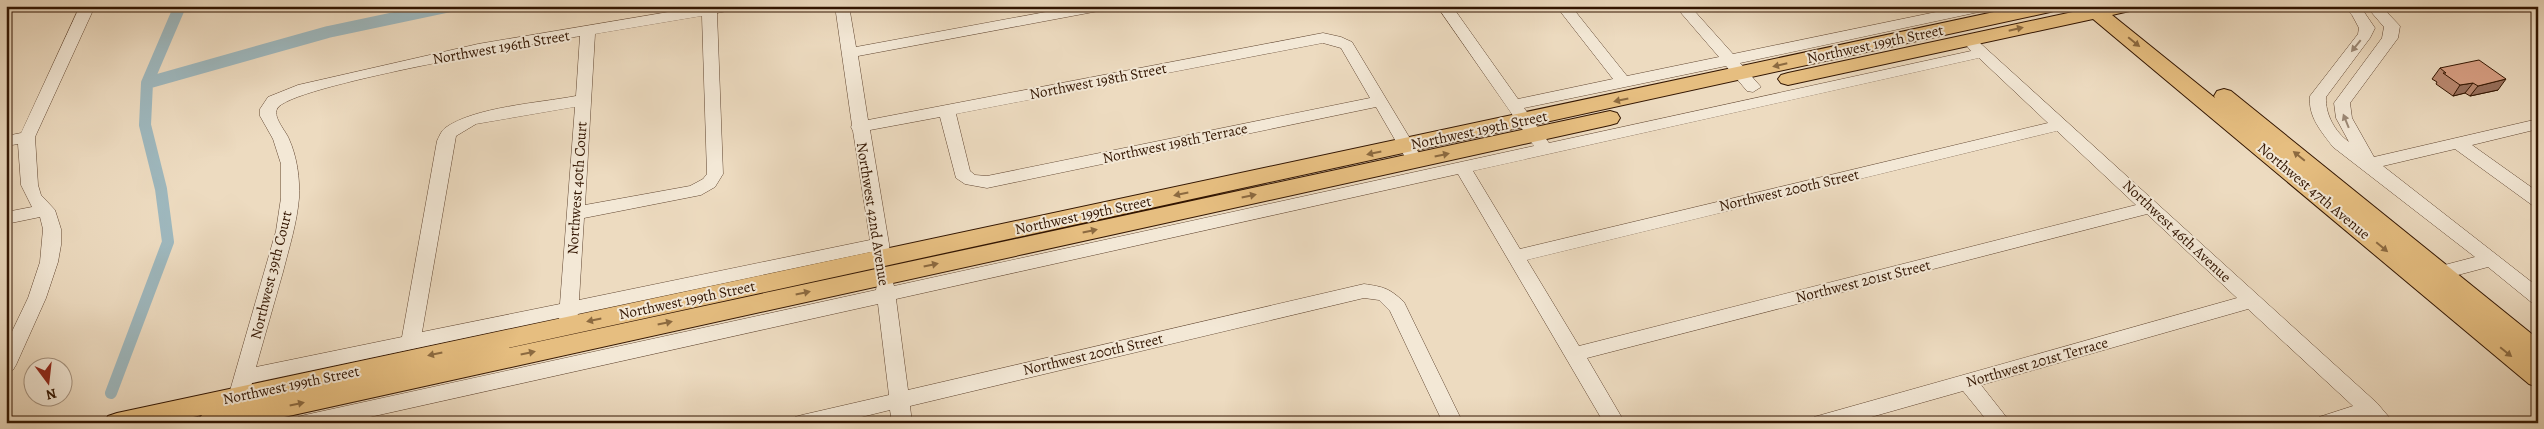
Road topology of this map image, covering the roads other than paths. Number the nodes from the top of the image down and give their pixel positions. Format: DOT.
graph roads {
  1 [pos="88,6"];
  2 [pos="732,6"];
  3 [pos="842,6"];
  4 [pos="1104,6"];
  5 [pos="1444,6"];
  6 [pos="1563,6"];
  7 [pos="1682,6"];
  8 [pos="1988,6"];
  9 [pos="2050,6"];
  10 [pos="2108,8"];
  11 [pos="2354,9"];
  12 [pos="2376,9"];
  13 [pos="709,10"];
  14 [pos="588,31"];
  15 [pos="1976,46"];
  16 [pos="848,53"];
  17 [pos="1742,74"];
  18 [pos="1623,82"];
  19 [pos="2326,83"];
  20 [pos="2349,92"];
  21 [pos="583,100"];
  22 [pos="274,101"];
  23 [pos="1380,101"];
  24 [pos="947,110"];
  25 [pos="2538,124"];
  26 [pos="2061,125"];
  27 [pos="859,127"];
  28 [pos="1529,128"];
  29 [pos="27,137"];
  30 [pos="6,141"];
  31 [pos="2458,143"];
  32 [pos="1410,153"];
  33 [pos="2369,164"];
  34 [pos="1463,168"];
  35 [pos="2538,201"];
  36 [pos="2331,205"];
  37 [pos="2151,207"];
  38 [pos="46,210"];
  39 [pos="576,213"];
  40 [pos="6,218"];
  41 [pos="2380,224"];
  42 [pos="1516,256"];
  43 [pos="2491,260"];
  44 [pos="883,268"];
  45 [pos="2439,273"];
  46 [pos="2538,297"];
  47 [pos="2252,301"];
  48 [pos="568,326"];
  49 [pos="411,342"];
  50 [pos="2538,353"];
  51 [pos="1575,354"];
  52 [pos="6,365"];
  53 [pos="2538,377"];
  54 [pos="1967,382"];
  55 [pos="898,400"];
  56 [pos="231,407"];
  57 [pos="2377,416"];
  58 [pos="116,423"];
  59 [pos="305,423"];
  60 [pos="802,423"];
  61 [pos="902,423"];
  62 [pos="1453,423"];
  63 [pos="1615,423"];
  64 [pos="1821,423"];
  65 [pos="2001,423"];
  66 [pos="2326,423"];
  1 -- 29 [label="street"];
  2 -- 13 [label="street, Northwest 196th Street"];
  3 -- 16 [label="street, Northwest 42nd Avenue"];
  4 -- 16 [label="street"];
  5 -- 28 [label="street"];
  6 -- 18 [label="street"];
  7 -- 17 [label="street"];
  8 -- 17 [label="street"];
  9 -- 17 [label="main road, Northwest 199th Street, one-way"];
  15 -- 10 [label="main road, Northwest 199th Street, one-way"];
  10 -- 36 [label="main road, Northwest 47th Avenue, one-way"];
  41 -- 10 [label="main road, Northwest 47th Avenue, one-way"];
  11 -- 12 [label="street"];
  11 -- 19 [label="street, one-way"];
  12 -- 20 [label="street"];
  13 -- 14 [label="street, Northwest 196th Street"];
  13 -- 39 [label="street"];
  14 -- 21 [label="street, Northwest 40th Court"];
  14 -- 22 [label="street, Northwest 196th Street"];
  15 -- 17 [label="main road, Northwest 199th Street"];
  15 -- 26 [label="street, Northwest 46th Avenue"];
  15 -- 28 [label="street"];
  16 -- 27 [label="street, Northwest 42nd Avenue"];
  17 -- 18 [label="street"];
  17 -- 28 [label="main road, Northwest 199th Street"];
  18 -- 28 [label="street"];
  19 -- 20 [label="street"];
  19 -- 33 [label="street"];
  33 -- 20 [label="street, one-way"];
  21 -- 39 [label="street, Northwest 40th Court"];
  21 -- 49 [label="street"];
  22 -- 56 [label="street, Northwest 39th Court"];
  23 -- 24 [label="street, Northwest 198th Street"];
  23 -- 24 [label="street, Northwest 198th Terrace"];
  23 -- 32 [label="street"];
  24 -- 27 [label="street, Northwest 198th Street"];
  25 -- 31 [label="street"];
  26 -- 37 [label="street, Northwest 46th Avenue"];
  26 -- 42 [label="street, Northwest 200th Street"];
  27 -- 44 [label="street, Northwest 42nd Avenue"];
  28 -- 32 [label="main road, Northwest 199th Street"];
  28 -- 34 [label="street"];
  29 -- 30 [label="street"];
  29 -- 38 [label="street"];
  31 -- 33 [label="street"];
  31 -- 35 [label="street"];
  32 -- 44 [label="main road, Northwest 199th Street"];
  33 -- 43 [label="street"];
  34 -- 42 [label="street"];
  34 -- 44 [label="street"];
  36 -- 41 [label="main road"];
  36 -- 53 [label="main road, Northwest 47th Avenue, one-way"];
  37 -- 47 [label="street, Northwest 46th Avenue"];
  37 -- 51 [label="street, Northwest 201st Street"];
  38 -- 40 [label="street"];
  38 -- 52 [label="street"];
  39 -- 48 [label="street, Northwest 40th Court"];
  41 -- 45 [label="main road, Northwest 47th Avenue"];
  42 -- 51 [label="street"];
  43 -- 45 [label="street"];
  43 -- 46 [label="street"];
  44 -- 48 [label="main road, Northwest 199th Street"];
  44 -- 55 [label="street, Northwest 42nd Avenue"];
  44 -- 59 [label="street"];
  45 -- 50 [label="main road, Northwest 47th Avenue"];
  47 -- 54 [label="street, Northwest 201st Terrace"];
  47 -- 57 [label="street, Northwest 46th Avenue"];
  48 -- 49 [label="street"];
  48 -- 56 [label="main road, Northwest 199th Street"];
  49 -- 56 [label="street"];
  51 -- 63 [label="street"];
  54 -- 64 [label="street, Northwest 201st Terrace"];
  54 -- 65 [label="street"];
  55 -- 60 [label="street, Northwest 200th Street"];
  55 -- 61 [label="street, Northwest 42nd Avenue"];
  55 -- 62 [label="street, Northwest 200th Street"];
  56 -- 58 [label="main road, Northwest 199th Street"];
  57 -- 66 [label="street"];
}
